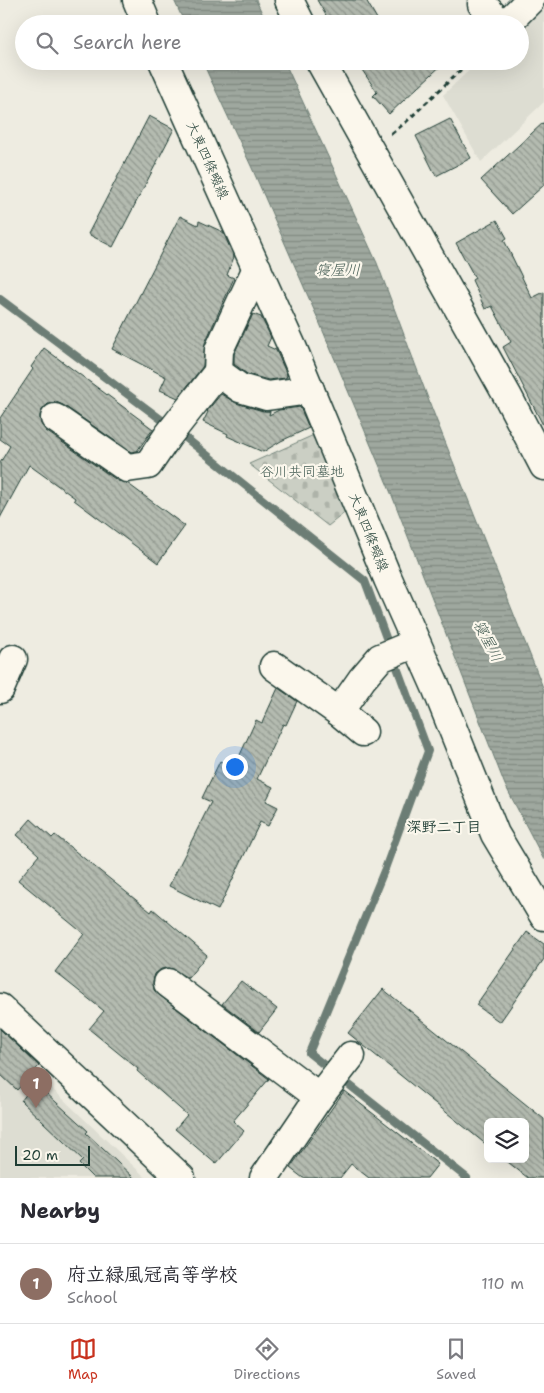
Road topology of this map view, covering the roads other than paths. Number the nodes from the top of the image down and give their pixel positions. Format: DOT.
graph roads {
  1 [pos="137,0"];
  2 [pos="289,0"];
  3 [pos="530,0"];
  4 [pos="482,4"];
  5 [pos="143,15"];
  6 [pos="296,15"];
  7 [pos="492,15"];
  8 [pos="515,15"];
  9 [pos="168,70"];
  10 [pos="325,70"];
  11 [pos="257,268"];
  12 [pos="218,372"];
  13 [pos="310,390"];
  14 [pos="55,418"];
  15 [pos="544,464"];
  16 [pos="416,643"];
  17 [pos="13,660"];
  18 [pos="274,666"];
  19 [pos="0,689"];
  20 [pos="339,712"];
  21 [pos="363,732"];
  22 [pos="544,916"];
  23 [pos="168,983"];
  24 [pos="0,1008"];
  25 [pos="351,1056"];
  26 [pos="323,1091"];
  27 [pos="181,1178"];
  28 [pos="264,1178"];
  1 -- 5 [label="street"];
  2 -- 6 [label="street"];
  3 -- 8 [label="street"];
  4 -- 7 [label="street"];
  9 -- 11 [label="street, 大東四條畷線"];
  10 -- 15 [label="street"];
  11 -- 12 [label="street"];
  11 -- 13 [label="street, 大東四條畷線"];
  12 -- 13 [label="street"];
  12 -- 14 [label="street"];
  13 -- 16 [label="street, 大東四條畷線"];
  16 -- 20 [label="street"];
  16 -- 22 [label="street, 大東四條畷線"];
  17 -- 19 [label="street"];
  18 -- 20 [label="street"];
  20 -- 21 [label="street"];
  23 -- 26 [label="street"];
  24 -- 27 [label="street"];
  25 -- 26 [label="street"];
  26 -- 28 [label="street"];
}
